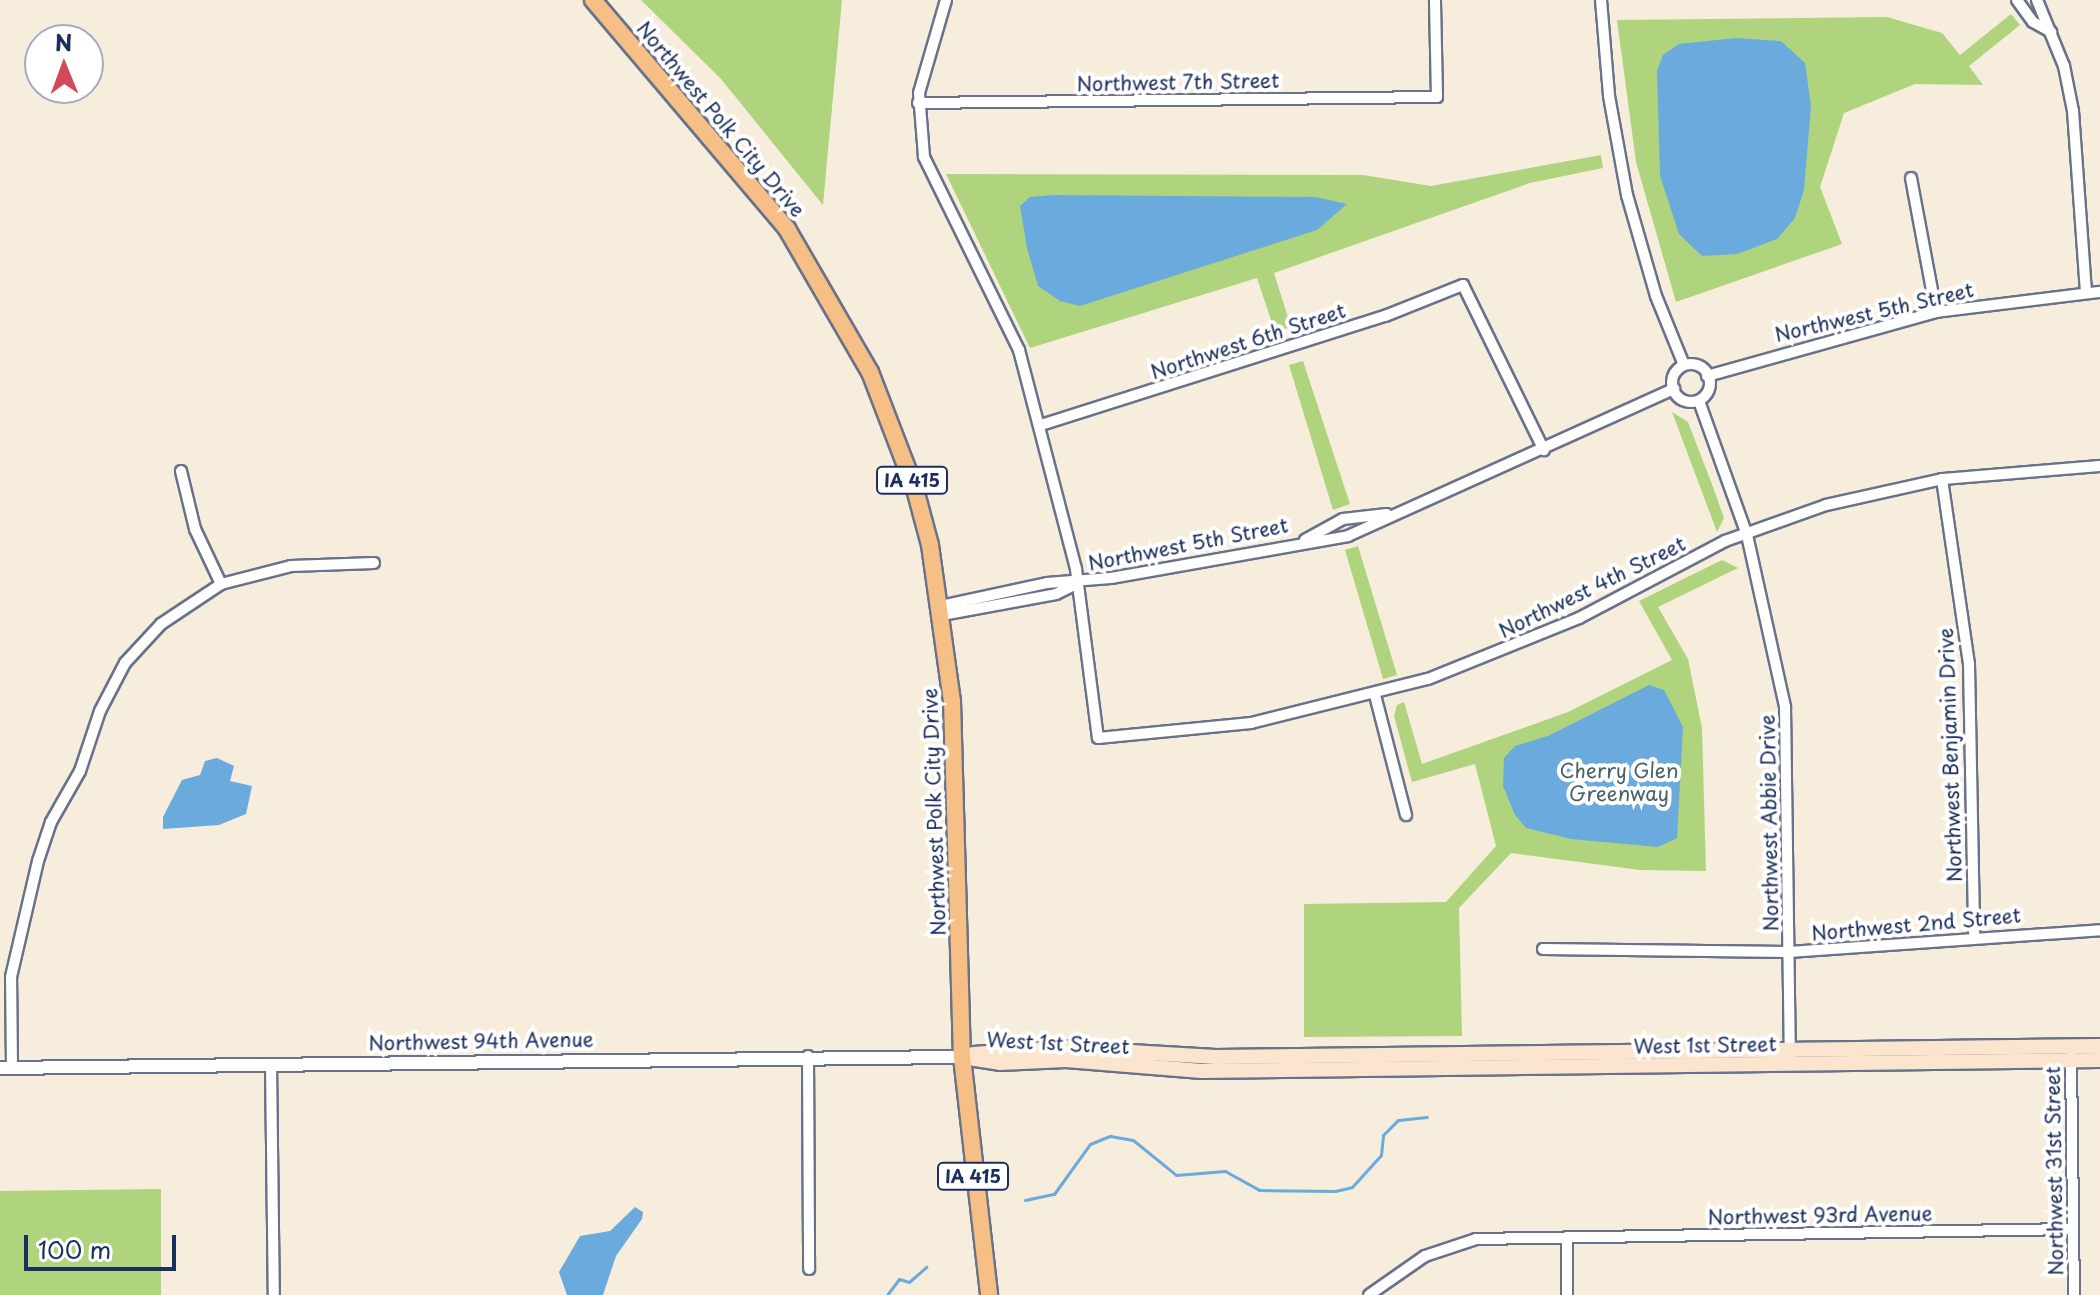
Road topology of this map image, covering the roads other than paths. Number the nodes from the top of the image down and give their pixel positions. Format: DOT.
graph roads {
  1 [pos="593,0"];
  2 [pos="946,0"];
  3 [pos="1435,0"];
  4 [pos="1601,0"];
  5 [pos="2017,0"];
  6 [pos="2037,0"];
  7 [pos="2051,32"];
  8 [pos="918,103"];
  9 [pos="1911,178"];
  10 [pos="2086,292"];
  11 [pos="2100,292"];
  12 [pos="1936,312"];
  13 [pos="1684,365"];
  14 [pos="1707,376"];
  15 [pos="1674,389"];
  16 [pos="1699,401"];
  17 [pos="1041,425"];
  18 [pos="1544,450"];
  19 [pos="2100,466"];
  20 [pos="181,471"];
  21 [pos="1942,479"];
  22 [pos="1391,514"];
  23 [pos="1747,535"];
  24 [pos="1304,541"];
  25 [pos="374,563"];
  26 [pos="1079,583"];
  27 [pos="221,584"];
  28 [pos="941,610"];
  29 [pos="1375,695"];
  30 [pos="1406,815"];
  31 [pos="2100,930"];
  32 [pos="1974,935"];
  33 [pos="1543,949"];
  34 [pos="1789,952"];
  35 [pos="2100,1046"];
  36 [pos="2071,1053"];
  37 [pos="808,1056"];
  38 [pos="962,1057"];
  39 [pos="1790,1057"];
  40 [pos="2100,1060"];
  41 [pos="271,1064"];
  42 [pos="6,1067"];
  43 [pos="2073,1229"];
  44 [pos="1567,1237"];
  45 [pos="809,1269"];
  46 [pos="274,1295"];
  47 [pos="989,1295"];
  48 [pos="1369,1295"];
  49 [pos="1567,1295"];
  50 [pos="2074,1295"];
  1 -- 28 [label="main road, Northwest Polk City Drive / IA 415"];
  2 -- 8 [label="street"];
  3 -- 8 [label="street, Northwest 7th Street"];
  4 -- 13 [label="street"];
  5 -- 7 [label="street"];
  6 -- 7 [label="street"];
  7 -- 10 [label="street"];
  8 -- 17 [label="street"];
  9 -- 12 [label="street"];
  10 -- 11 [label="street, Northwest 5th Street"];
  10 -- 12 [label="street, Northwest 5th Street"];
  12 -- 14 [label="street, Northwest 5th Street"];
  13 -- 14 [label="street"];
  13 -- 15 [label="street"];
  14 -- 16 [label="street"];
  15 -- 16 [label="street"];
  15 -- 18 [label="street, Northwest 5th Street"];
  16 -- 23 [label="street, Northwest Abbie Drive"];
  17 -- 18 [label="street, Northwest 6th Street"];
  17 -- 26 [label="street"];
  18 -- 22 [label="street, Northwest 5th Street"];
  19 -- 21 [label="street, Northwest 4th Street"];
  20 -- 27 [label="street"];
  21 -- 23 [label="street, Northwest 4th Street"];
  21 -- 32 [label="street, Northwest Benjamin Drive"];
  22 -- 24 [label="street, Northwest 5th Street"];
  22 -- 24 [label="street, Northwest 5th Street"];
  23 -- 29 [label="street, Northwest 4th Street"];
  23 -- 34 [label="street, Northwest Abbie Drive"];
  24 -- 26 [label="street, Northwest 5th Street"];
  25 -- 27 [label="street"];
  26 -- 28 [label="street, Northwest 5th Street"];
  26 -- 29 [label="street, Northwest 4th Street"];
  27 -- 42 [label="street"];
  28 -- 38 [label="main road, Northwest Polk City Drive / IA 415"];
  29 -- 30 [label="street"];
  31 -- 32 [label="street, Northwest 2nd Street"];
  32 -- 34 [label="street, Northwest 2nd Street"];
  33 -- 34 [label="street, Northwest 2nd Street"];
  34 -- 39 [label="street, Northwest Abbie Drive"];
  35 -- 36 [label="main road, West 1st Street"];
  36 -- 39 [label="main road, West 1st Street"];
  36 -- 40 [label="main road, West 1st Street"];
  36 -- 43 [label="street, Northwest 31st Street"];
  37 -- 38 [label="street, Northwest 94th Avenue"];
  37 -- 41 [label="street, Northwest 94th Avenue"];
  37 -- 45 [label="street"];
  38 -- 39 [label="main road, West 1st Street"];
  38 -- 47 [label="main road, Northwest Polk City Drive / IA 415"];
  41 -- 42 [label="street, Northwest 94th Avenue"];
  41 -- 46 [label="street"];
  43 -- 44 [label="street, Northwest 93rd Avenue"];
  43 -- 50 [label="street, Northwest 31st Street"];
  44 -- 48 [label="street, Northwest 93rd Avenue"];
  44 -- 49 [label="street"];
}
